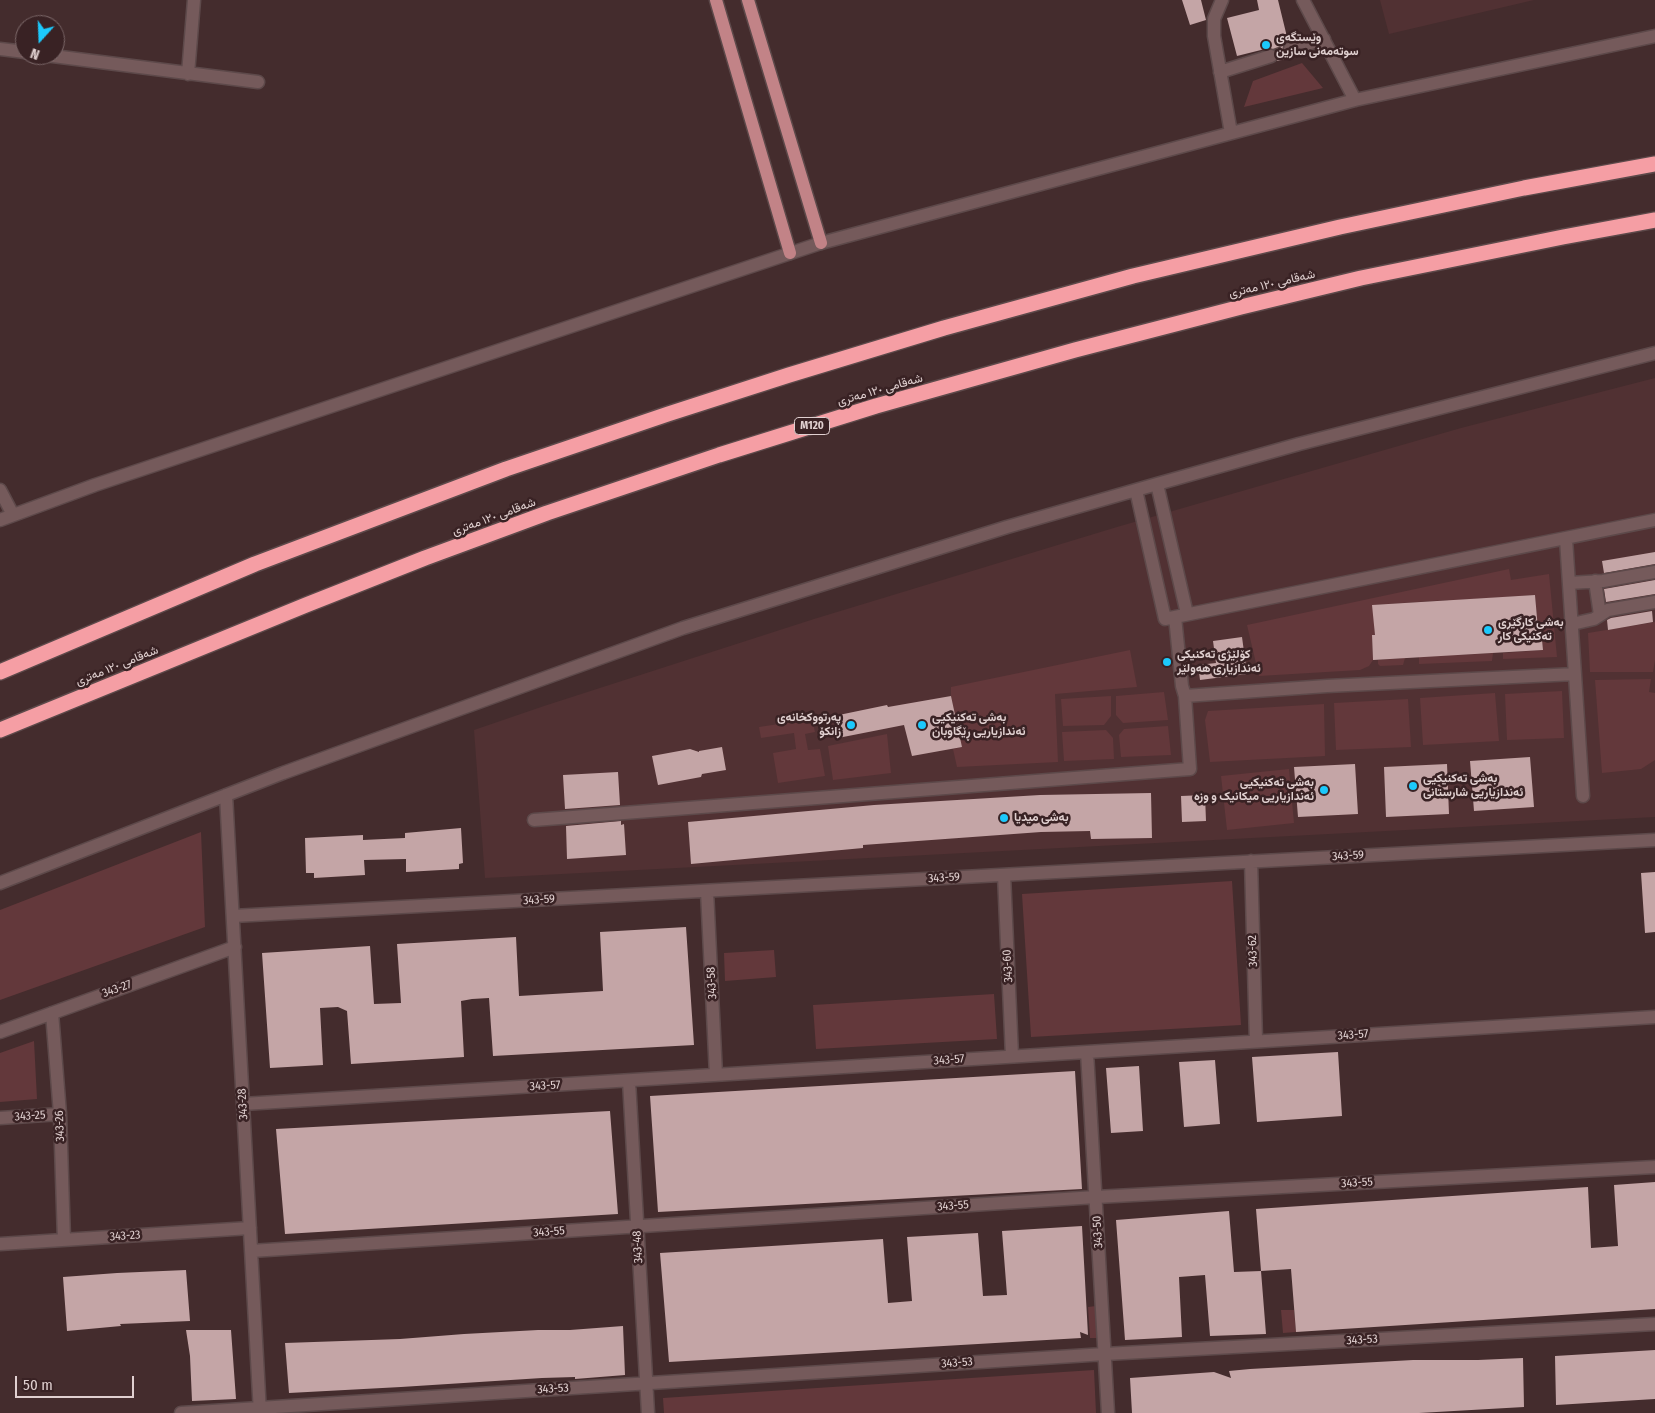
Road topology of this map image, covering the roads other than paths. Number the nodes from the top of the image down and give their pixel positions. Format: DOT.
graph roads {
  1 [pos="194,0"];
  2 [pos="716,0"];
  3 [pos="748,0"];
  4 [pos="1222,0"];
  5 [pos="1303,0"];
  6 [pos="1655,36"];
  7 [pos="1324,38"];
  8 [pos="0,49"];
  9 [pos="1290,49"];
  10 [pos="15,51"];
  11 [pos="1271,56"];
  12 [pos="65,58"];
  13 [pos="1220,72"];
  14 [pos="188,74"];
  15 [pos="258,82"];
  16 [pos="1355,100"];
  17 [pos="1232,133"];
  18 [pos="1655,164"];
  19 [pos="1655,220"];
  20 [pos="821,243"];
  21 [pos="790,253"];
  22 [pos="1655,353"];
  23 [pos="1158,484"];
  24 [pos="0,490"];
  25 [pos="1136,490"];
  26 [pos="13,515"];
  27 [pos="0,520"];
  28 [pos="1655,520"];
  29 [pos="1566,539"];
  30 [pos="1655,572"];
  31 [pos="1595,581"];
  32 [pos="1569,583"];
  33 [pos="1655,602"];
  34 [pos="1600,615"];
  35 [pos="1175,617"];
  36 [pos="1572,624"];
  37 [pos="0,672"];
  38 [pos="1575,674"];
  39 [pos="1185,696"];
  40 [pos="0,730"];
  41 [pos="226,795"];
  42 [pos="1583,796"];
  43 [pos="534,820"];
  44 [pos="1655,840"];
  45 [pos="1251,861"];
  46 [pos="1004,875"];
  47 [pos="0,883"];
  48 [pos="707,891"];
  49 [pos="233,916"];
  50 [pos="235,947"];
  51 [pos="52,1013"];
  52 [pos="1655,1016"];
  53 [pos="0,1032"];
  54 [pos="1256,1041"];
  55 [pos="1088,1052"];
  56 [pos="1012,1056"];
  57 [pos="716,1075"];
  58 [pos="629,1081"];
  59 [pos="243,1104"];
  60 [pos="60,1114"];
  61 [pos="0,1118"];
  62 [pos="1655,1167"];
  63 [pos="1096,1197"];
  64 [pos="637,1226"];
  65 [pos="250,1228"];
  66 [pos="64,1240"];
  67 [pos="0,1244"];
  68 [pos="251,1251"];
  69 [pos="1655,1324"];
  70 [pos="1105,1354"];
  71 [pos="646,1384"];
  72 [pos="260,1410"];
  73 [pos="180,1413"];
  74 [pos="648,1413"];
  75 [pos="1108,1413"];
  1 -- 14 [label="street"];
  2 -- 21 [label="main road"];
  3 -- 20 [label="main road"];
  4 -- 13 [label="street"];
  5 -- 7 [label="street"];
  6 -- 16 [label="street"];
  7 -- 9 [label="street"];
  7 -- 16 [label="street"];
  8 -- 10 [label="street"];
  11 -- 13 [label="street"];
  12 -- 14 [label="street"];
  13 -- 17 [label="street"];
  14 -- 15 [label="street"];
  16 -- 17 [label="street"];
  17 -- 20 [label="street"];
  18 -- 37 [label="highway"];
  19 -- 40 [label="highway, شەقامی ١٢٠ مەتری / M120"];
  20 -- 21 [label="street"];
  21 -- 26 [label="street"];
  22 -- 23 [label="street"];
  23 -- 25 [label="street"];
  23 -- 35 [label="street"];
  24 -- 26 [label="street"];
  25 -- 35 [label="street"];
  25 -- 41 [label="street"];
  26 -- 27 [label="street"];
  28 -- 29 [label="street"];
  29 -- 32 [label="street"];
  29 -- 35 [label="street"];
  30 -- 31 [label="street"];
  31 -- 32 [label="street"];
  31 -- 34 [label="street"];
  32 -- 36 [label="street"];
  33 -- 34 [label="street"];
  34 -- 36 [label="street"];
  35 -- 39 [label="street"];
  36 -- 38 [label="street"];
  38 -- 39 [label="street"];
  38 -- 42 [label="street"];
  39 -- 43 [label="street"];
  41 -- 47 [label="street"];
  41 -- 49 [label="street, 343-28"];
  44 -- 45 [label="street, 343-59"];
  45 -- 46 [label="street, 343-59"];
  45 -- 54 [label="street, 343-62"];
  46 -- 48 [label="street, 343-59"];
  46 -- 56 [label="street, 343-60"];
  48 -- 49 [label="street, 343-59"];
  48 -- 57 [label="street, 343-58"];
  49 -- 50 [label="street, 343-28"];
  50 -- 51 [label="street, 343-27"];
  50 -- 59 [label="street, 343-28"];
  51 -- 53 [label="street, 343-27"];
  51 -- 60 [label="street, 343-26"];
  52 -- 54 [label="street, 343-57"];
  54 -- 55 [label="street, 343-57"];
  55 -- 56 [label="street, 343-57"];
  55 -- 63 [label="street, 343-50"];
  56 -- 57 [label="street, 343-57"];
  57 -- 58 [label="street, 343-57"];
  58 -- 59 [label="street, 343-57"];
  58 -- 64 [label="street, 343-48"];
  59 -- 65 [label="street, 343-28"];
  60 -- 61 [label="street, 343-25"];
  60 -- 66 [label="street, 343-26"];
  62 -- 63 [label="street, 343-55"];
  63 -- 64 [label="street, 343-55"];
  63 -- 70 [label="street, 343-50"];
  64 -- 68 [label="street, 343-55"];
  64 -- 71 [label="street, 343-48"];
  65 -- 66 [label="street, 343-23"];
  65 -- 68 [label="street, 343-28"];
  66 -- 67 [label="street, 343-23"];
  68 -- 72 [label="street, 343-28"];
  69 -- 70 [label="street, 343-53"];
  70 -- 71 [label="street, 343-53"];
  70 -- 75 [label="street, 343-50"];
  71 -- 72 [label="street, 343-53"];
  71 -- 74 [label="street, 343-48"];
  72 -- 73 [label="street, 343-53"];
}
